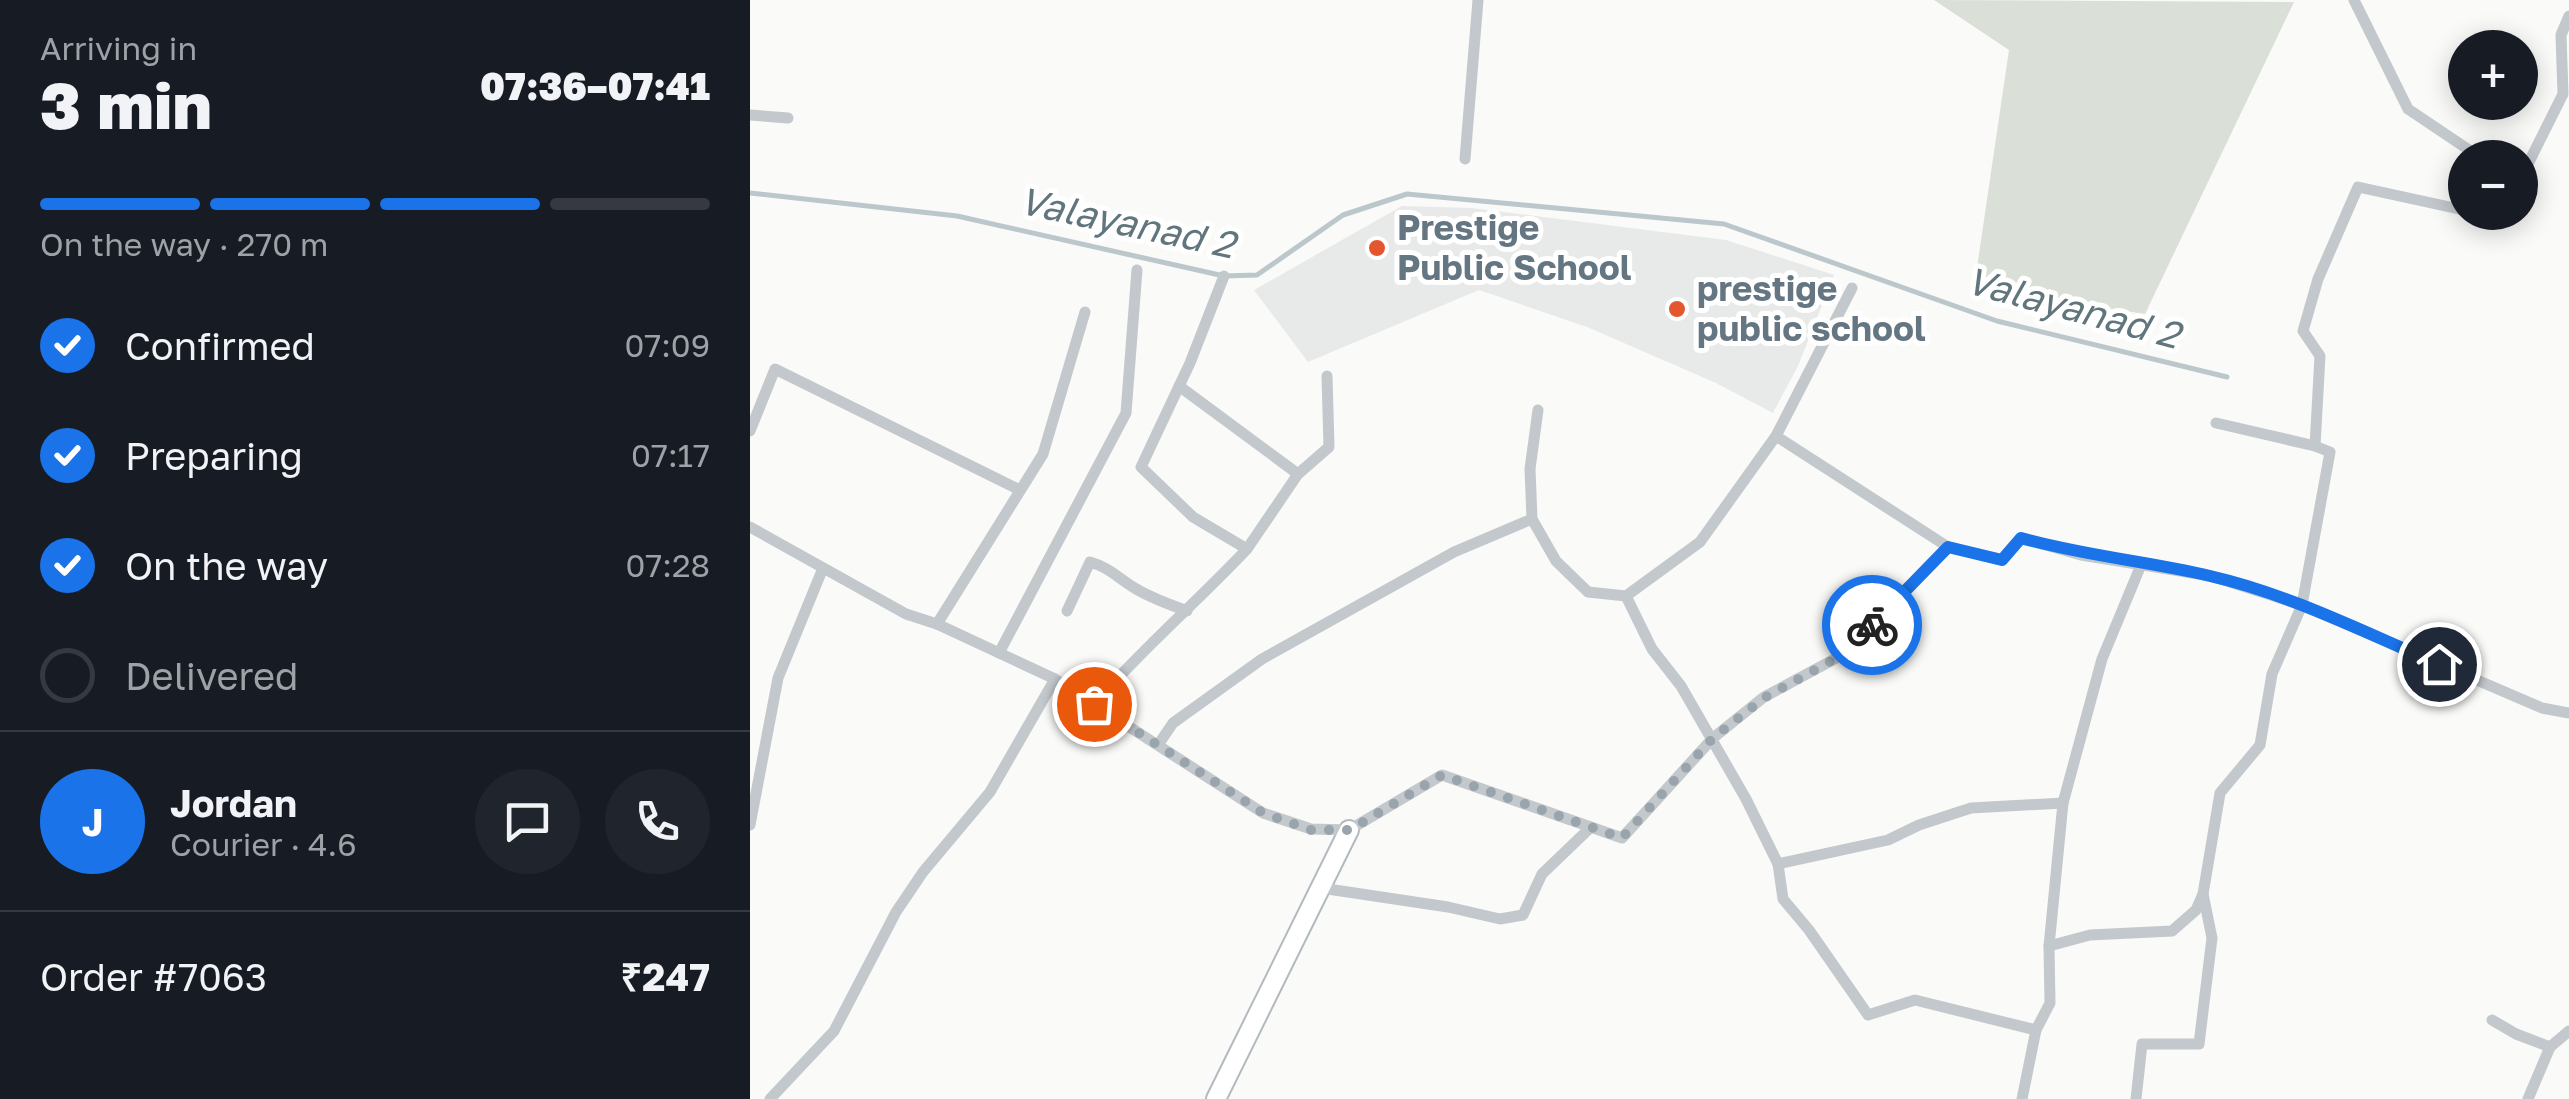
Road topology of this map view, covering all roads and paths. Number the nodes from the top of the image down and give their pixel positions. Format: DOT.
graph roads {
  1 [pos="1478,0"];
  2 [pos="2354,0"];
  3 [pos="2569,16"];
  4 [pos="750,115"];
  5 [pos="788,118"];
  6 [pos="2455,140"];
  7 [pos="2538,144"];
  8 [pos="1465,160"];
  9 [pos="2448,207"];
  10 [pos="1137,270"];
  11 [pos="1224,276"];
  12 [pos="1852,288"];
  13 [pos="1085,312"];
  14 [pos="1327,376"];
  15 [pos="1179,386"];
  16 [pos="1538,410"];
  17 [pos="2216,423"];
  18 [pos="750,431"];
  19 [pos="1776,436"];
  20 [pos="2315,446"];
  21 [pos="1298,474"];
  22 [pos="1020,490"];
  23 [pos="1532,519"];
  24 [pos="750,528"];
  25 [pos="1948,547"];
  26 [pos="1247,548"];
  27 [pos="2141,564"];
  28 [pos="823,568"];
  29 [pos="1626,596"];
  30 [pos="2302,605"];
  31 [pos="1187,610"];
  32 [pos="1066,611"];
  33 [pos="937,624"];
  34 [pos="998,653"];
  35 [pos="1056,679"];
  36 [pos="1094,704"];
  37 [pos="2569,714"];
  38 [pos="1713,738"];
  39 [pos="1158,745"];
  40 [pos="2064,803"];
  41 [pos="750,825"];
  42 [pos="1590,827"];
  43 [pos="1350,830"];
  44 [pos="1778,864"];
  45 [pos="1321,888"];
  46 [pos="2203,894"];
  47 [pos="2049,946"];
  48 [pos="2492,1020"];
  49 [pos="2036,1030"];
  50 [pos="2569,1031"];
  51 [pos="2550,1046"];
  52 [pos="770,1099"];
  53 [pos="1216,1099"];
  54 [pos="2022,1099"];
  55 [pos="2136,1099"];
  56 [pos="2528,1099"];
  1 -- 8 [label="street"];
  2 -- 6 [label="street"];
  3 -- 7 [label="street"];
  4 -- 5 [label="street"];
  9 -- 20 [label="street"];
  10 -- 34 [label="street"];
  11 -- 15 [label="street"];
  12 -- 19 [label="street"];
  13 -- 22 [label="street"];
  14 -- 21 [label="street"];
  15 -- 21 [label="street"];
  15 -- 26 [label="street"];
  16 -- 23 [label="street"];
  17 -- 20 [label="street"];
  18 -- 22 [label="street"];
  19 -- 25 [label="street"];
  19 -- 29 [label="street"];
  20 -- 30 [label="street"];
  21 -- 26 [label="street"];
  22 -- 33 [label="street"];
  23 -- 29 [label="street"];
  23 -- 39 [label="street"];
  24 -- 28 [label="street"];
  25 -- 27 [label="street"];
  25 -- 38 [label="street"];
  26 -- 31 [label="street"];
  27 -- 30 [label="street"];
  27 -- 40 [label="street"];
  28 -- 33 [label="street"];
  28 -- 41 [label="street"];
  29 -- 38 [label="street"];
  30 -- 37 [label="street"];
  30 -- 46 [label="street"];
  31 -- 32 [label="street"];
  31 -- 36 [label="street"];
  33 -- 34 [label="street"];
  34 -- 35 [label="street"];
  35 -- 36 [label="street"];
  35 -- 52 [label="street"];
  36 -- 39 [label="street"];
  38 -- 42 [label="street"];
  38 -- 44 [label="street"];
  39 -- 43 [label="street"];
  40 -- 44 [label="street"];
  40 -- 47 [label="street"];
  42 -- 43 [label="street"];
  42 -- 45 [label="street"];
  43 -- 45 [label="street"];
  44 -- 49 [label="street"];
  45 -- 53 [label="street"];
  46 -- 47 [label="street"];
  46 -- 55 [label="street"];
  47 -- 49 [label="street"];
  48 -- 51 [label="street"];
  49 -- 54 [label="street"];
  50 -- 51 [label="street"];
  51 -- 56 [label="street"];
}
